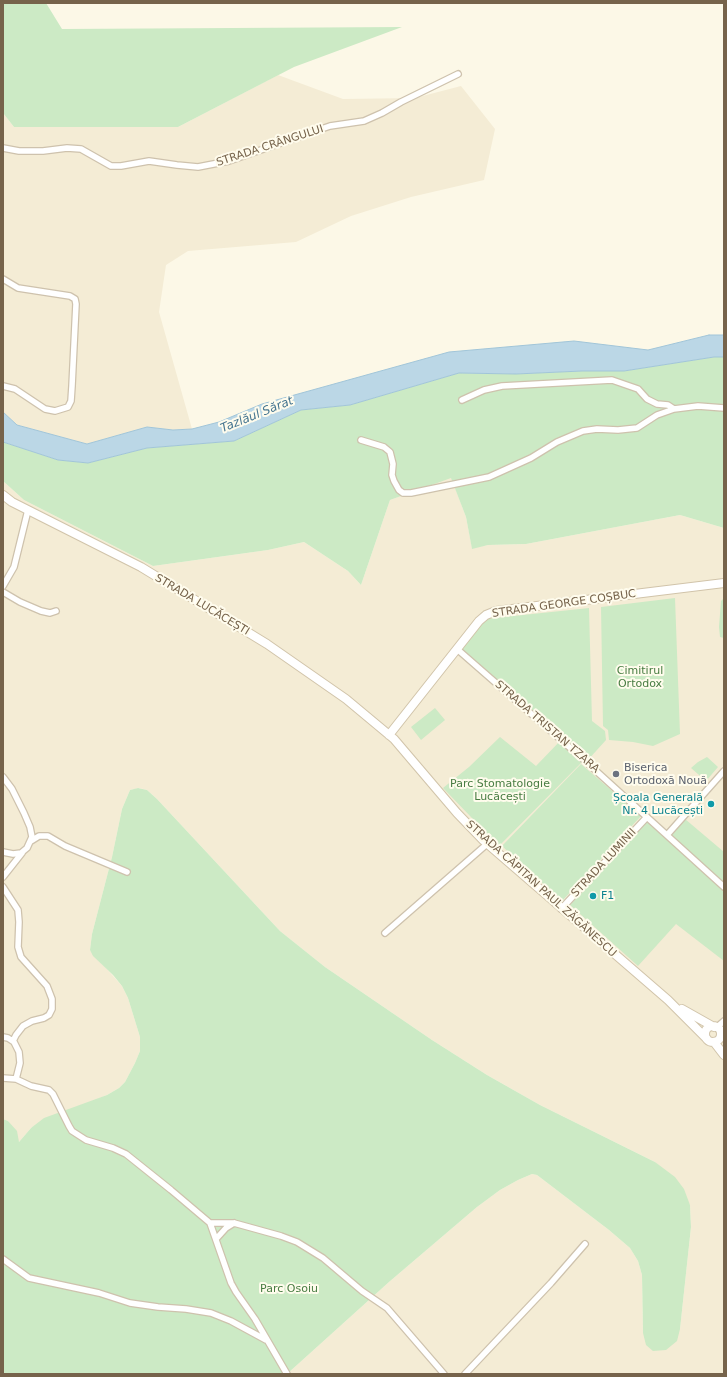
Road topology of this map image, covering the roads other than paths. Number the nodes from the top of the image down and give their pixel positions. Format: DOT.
graph roads {
  1 [pos="458,74"];
  2 [pos="3,148"];
  3 [pos="3,279"];
  4 [pos="3,386"];
  5 [pos="462,400"];
  6 [pos="724,408"];
  7 [pos="674,409"];
  8 [pos="361,440"];
  9 [pos="3,495"];
  10 [pos="28,510"];
  11 [pos="724,582"];
  12 [pos="3,586"];
  13 [pos="3,592"];
  14 [pos="56,611"];
  15 [pos="457,649"];
  16 [pos="389,735"];
  17 [pos="724,771"];
  18 [pos="3,777"];
  19 [pos="648,817"];
  20 [pos="668,835"];
  21 [pos="31,841"];
  22 [pos="487,844"];
  23 [pos="24,851"];
  24 [pos="3,852"];
  25 [pos="127,872"];
  26 [pos="3,877"];
  27 [pos="3,887"];
  28 [pos="724,887"];
  29 [pos="561,908"];
  30 [pos="385,934"];
  31 [pos="668,1000"];
  32 [pos="724,1021"];
  33 [pos="718,1029"];
  34 [pos="3,1037"];
  35 [pos="13,1041"];
  36 [pos="716,1041"];
  37 [pos="724,1055"];
  38 [pos="3,1078"];
  39 [pos="16,1079"];
  40 [pos="210,1223"];
  41 [pos="234,1223"];
  42 [pos="216,1239"];
  43 [pos="585,1244"];
  44 [pos="3,1259"];
  45 [pos="266,1340"];
  46 [pos="287,1374"];
  47 [pos="444,1374"];
  48 [pos="465,1374"];
  1 -- 2 [label="street, STRADA CRÂNGULUI"];
  3 -- 4 [label="street"];
  5 -- 7 [label="street"];
  6 -- 7 [label="street"];
  7 -- 8 [label="street"];
  9 -- 10 [label="main road, STRADA LUCĂCEȘTI"];
  10 -- 12 [label="street"];
  10 -- 16 [label="main road, STRADA LUCĂCEȘTI"];
  11 -- 15 [label="main road, STRADA GEORGE COȘBUC"];
  13 -- 14 [label="street"];
  15 -- 16 [label="main road, STRADA GEORGE COȘBUC"];
  15 -- 19 [label="street, STRADA TRISTAN TZARA"];
  16 -- 22 [label="main road, STRADA CĂPITAN PAUL ZĂGĂNESCU"];
  17 -- 20 [label="street"];
  18 -- 21 [label="street"];
  19 -- 20 [label="street, STRADA TRISTAN TZARA"];
  19 -- 29 [label="street, STRADA LUMINII"];
  20 -- 28 [label="street, STRADA TRISTAN TZARA"];
  21 -- 23 [label="street"];
  21 -- 25 [label="street"];
  22 -- 29 [label="main road, STRADA CĂPITAN PAUL ZĂGĂNESCU"];
  22 -- 30 [label="street"];
  23 -- 24 [label="street"];
  23 -- 26 [label="street"];
  27 -- 35 [label="street"];
  29 -- 31 [label="main road, STRADA CĂPITAN PAUL ZĂGĂNESCU"];
  31 -- 33 [label="main road, STRADA CĂPITAN PAUL ZĂGĂNESCU"];
  31 -- 36 [label="main road, STRADA CĂPITAN PAUL ZĂGĂNESCU"];
  32 -- 33 [label="street"];
  33 -- 36 [label="main road"];
  33 -- 36 [label="main road"];
  34 -- 35 [label="street"];
  35 -- 39 [label="street"];
  36 -- 37 [label="main road, STRADA CĂPITAN PAUL ZĂGĂNESCU"];
  38 -- 39 [label="street"];
  39 -- 40 [label="street"];
  40 -- 41 [label="street"];
  40 -- 42 [label="street"];
  41 -- 42 [label="street"];
  41 -- 47 [label="street"];
  42 -- 45 [label="street"];
  43 -- 48 [label="street"];
  44 -- 45 [label="street"];
  45 -- 46 [label="street"];
}
